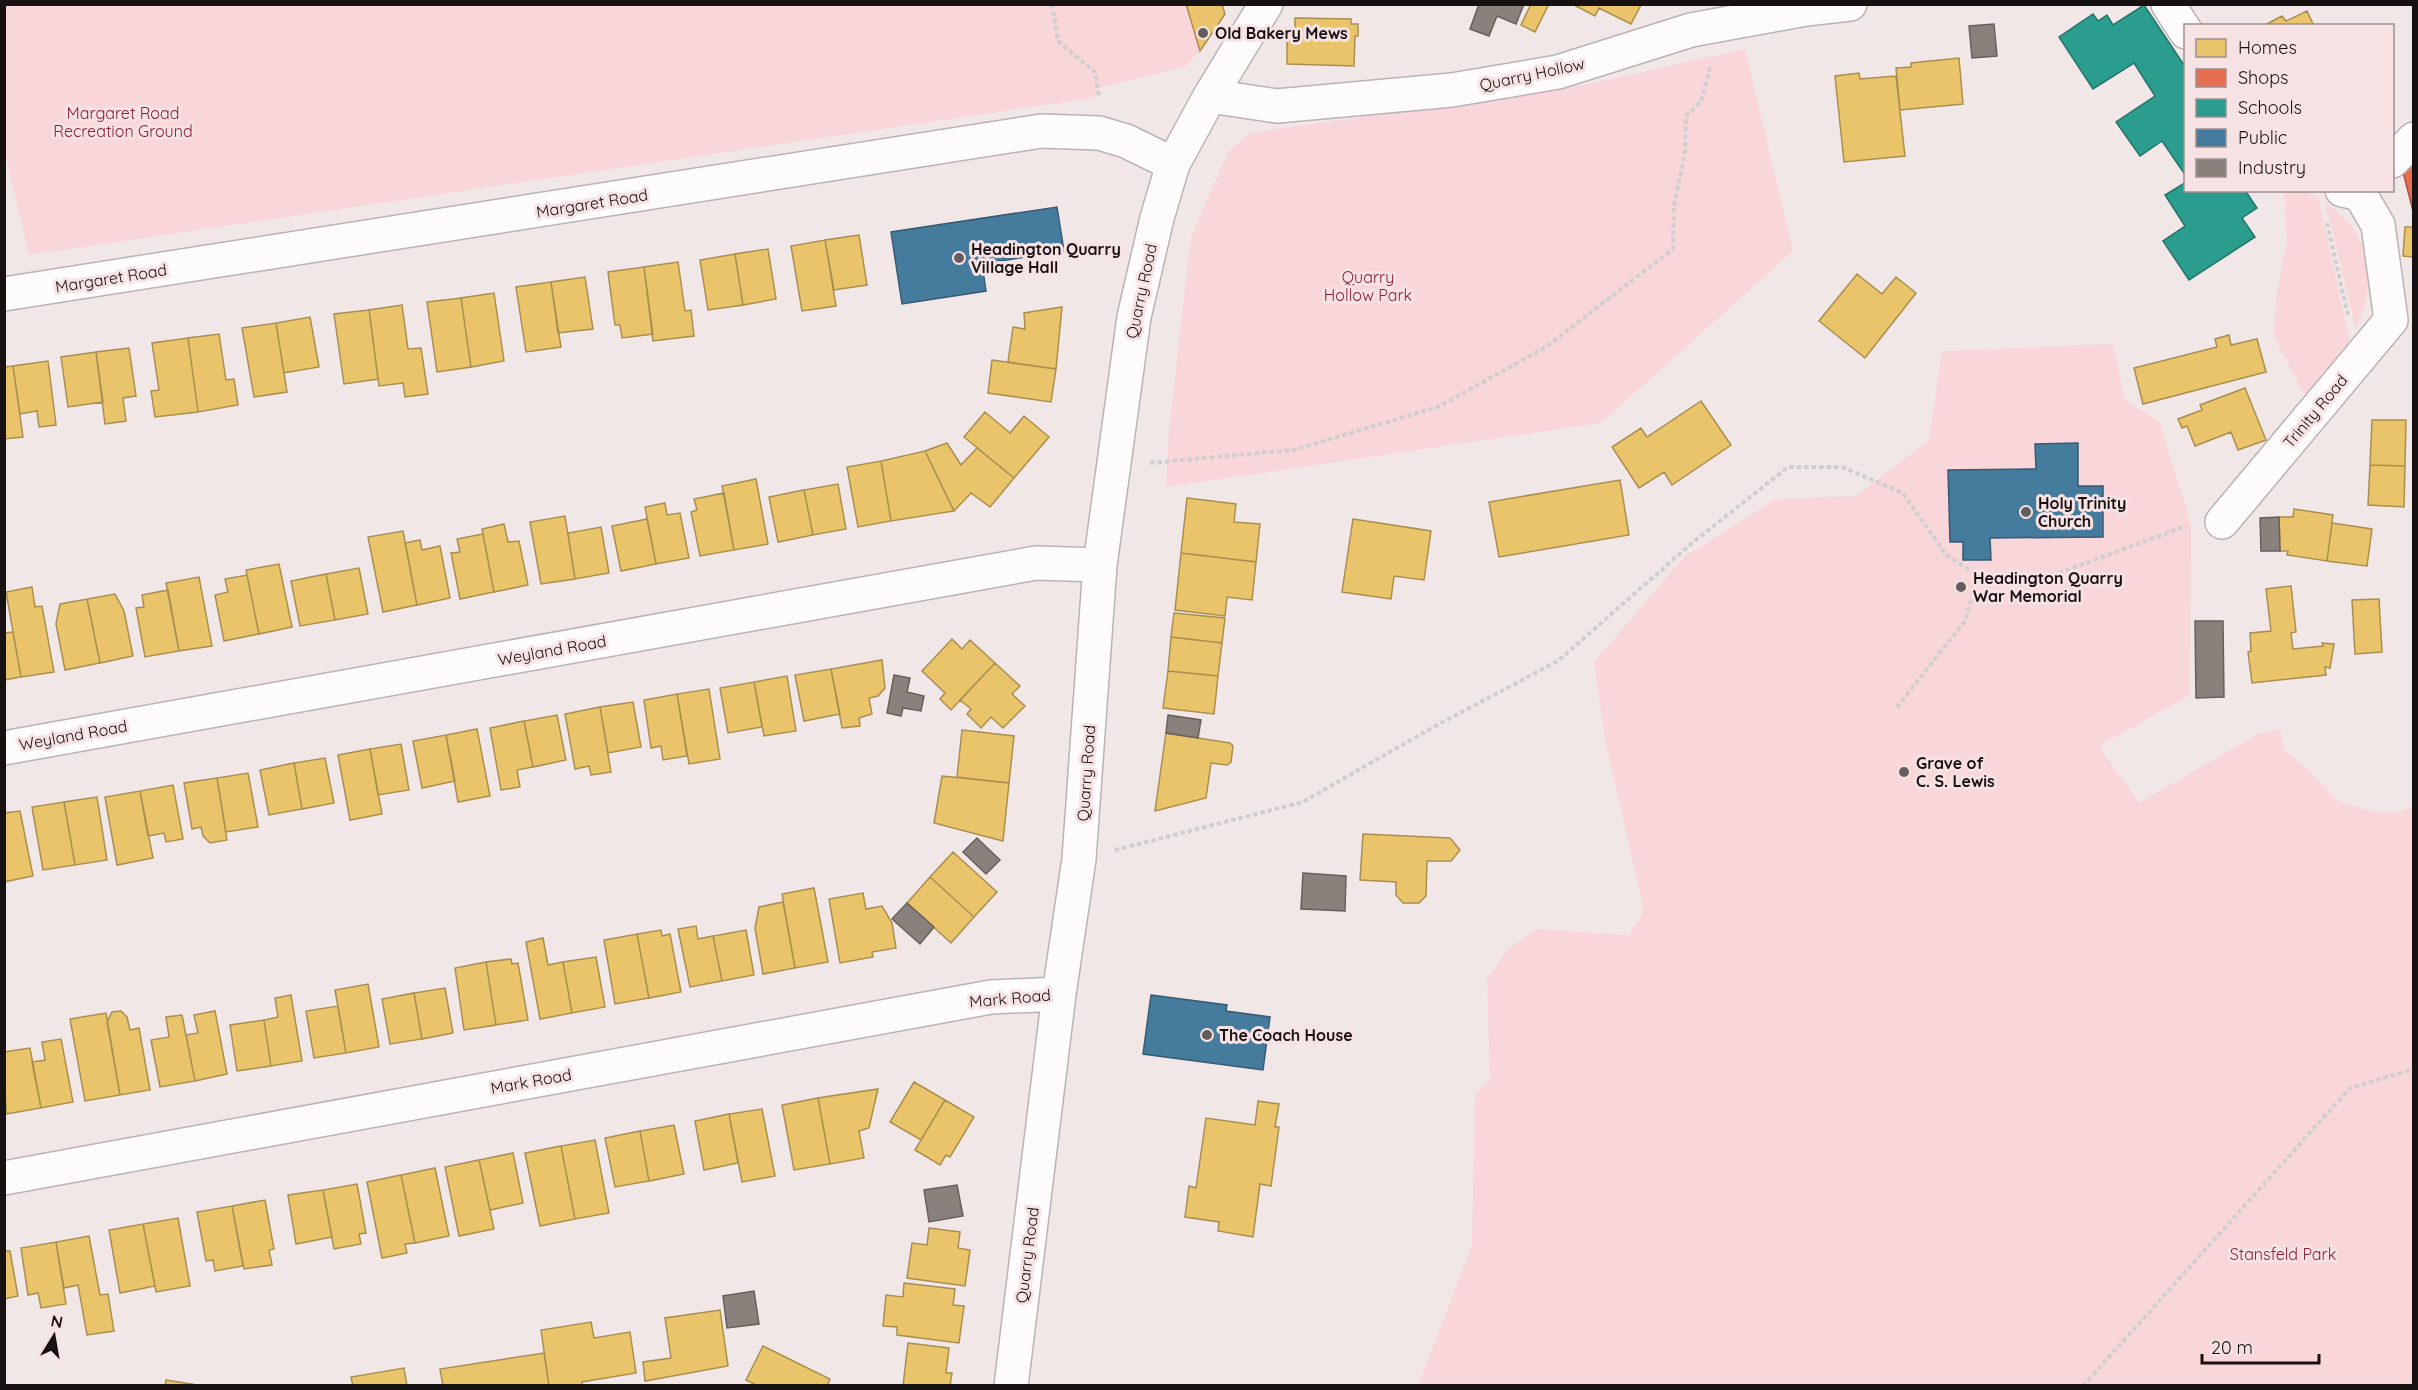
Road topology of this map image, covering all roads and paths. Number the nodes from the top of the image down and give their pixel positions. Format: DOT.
graph roads {
  1 [pos="1052,4"];
  2 [pos="1850,4"];
  3 [pos="2168,4"];
  4 [pos="1253,13"];
  5 [pos="1711,27"];
  6 [pos="2184,29"];
  7 [pos="1210,96"];
  8 [pos="1099,133"];
  9 [pos="2414,140"];
  10 [pos="2394,159"];
  11 [pos="1173,164"];
  12 [pos="2347,197"];
  13 [pos="4,294"];
  14 [pos="2402,325"];
  15 [pos="2358,360"];
  16 [pos="1114,463"];
  17 [pos="2222,522"];
  18 [pos="1100,565"];
  19 [pos="1978,575"];
  20 [pos="1897,707"];
  21 [pos="4,748"];
  22 [pos="1079,859"];
  23 [pos="1059,994"];
  24 [pos="2414,1069"];
  25 [pos="4,1178"];
  26 [pos="1011,1386"];
  27 [pos="2083,1386"];
  1 -- 8 [label="path"];
  2 -- 5 [label="street, Quarry Hollow"];
  3 -- 6 [label="street"];
  4 -- 7 [label="street, Quarry Road"];
  5 -- 7 [label="street, Quarry Hollow"];
  5 -- 16 [label="path"];
  7 -- 11 [label="street, Quarry Road"];
  8 -- 11 [label="street, Margaret Road"];
  8 -- 13 [label="street, Margaret Road"];
  9 -- 10 [label="street"];
  11 -- 16 [label="street, Quarry Road"];
  12 -- 14 [label="street"];
  12 -- 15 [label="path"];
  14 -- 15 [label="street, Trinity Road"];
  15 -- 17 [label="street, Trinity Road"];
  16 -- 18 [label="street, Quarry Road"];
  17 -- 19 [label="path"];
  18 -- 21 [label="street, Weyland Road"];
  18 -- 22 [label="street, Quarry Road"];
  19 -- 20 [label="path"];
  19 -- 22 [label="path"];
  22 -- 23 [label="street, Quarry Road"];
  23 -- 25 [label="street, Mark Road"];
  23 -- 26 [label="street, Quarry Road"];
  24 -- 27 [label="path"];
}
